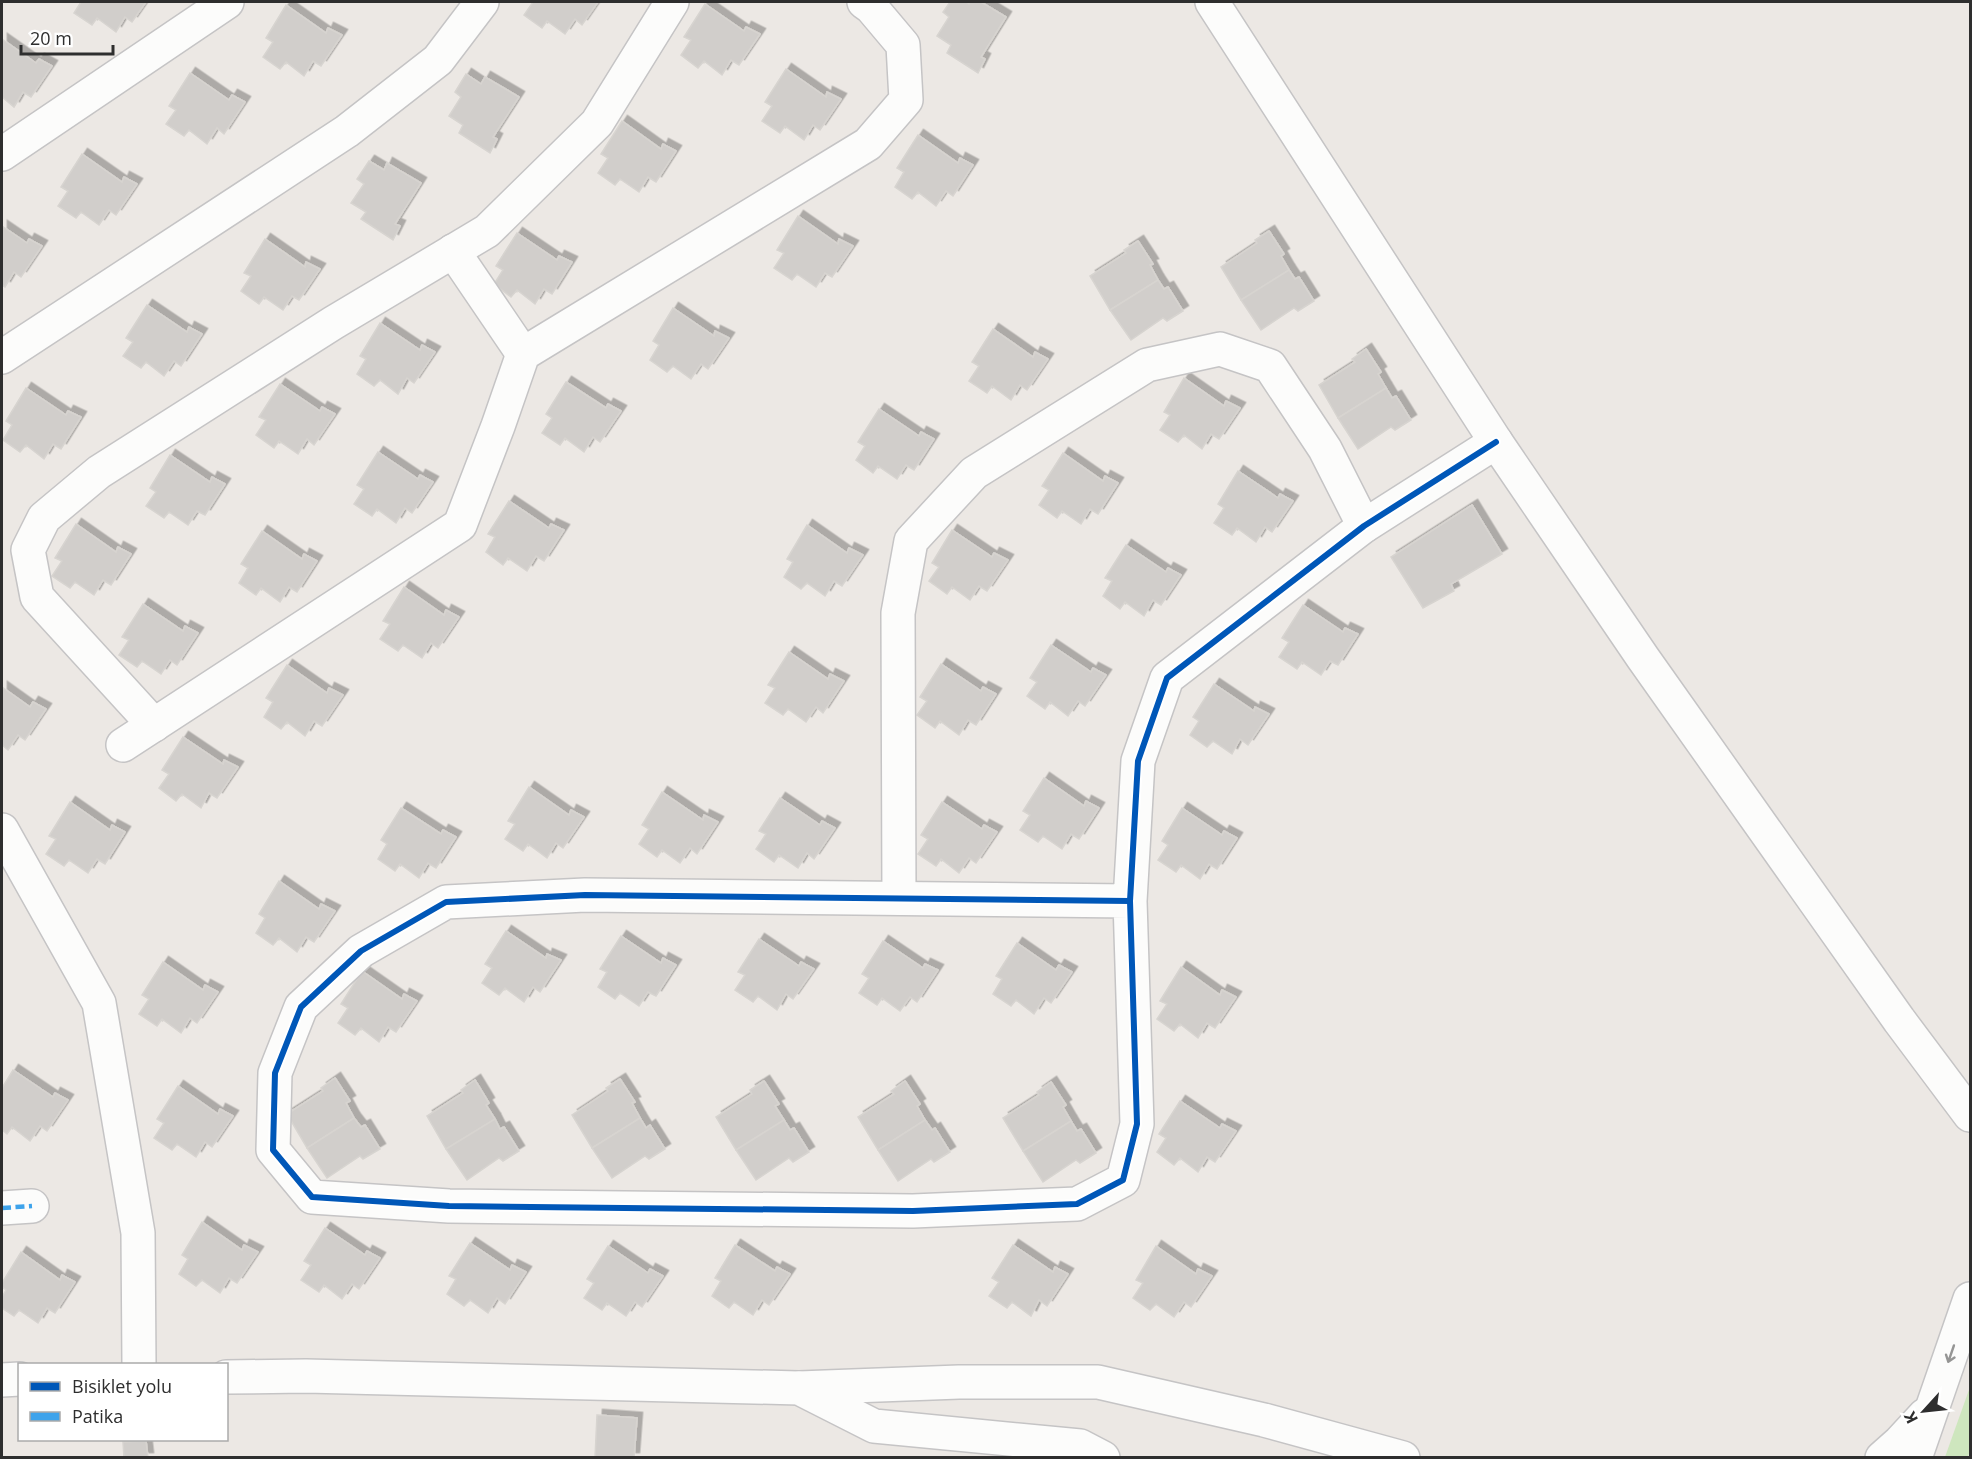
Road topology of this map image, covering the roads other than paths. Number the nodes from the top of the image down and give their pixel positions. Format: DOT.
graph roads {
  1 [pos="227,2"];
  2 [pos="482,2"];
  3 [pos="672,2"];
  4 [pos="864,2"];
  5 [pos="1212,2"];
  6 [pos="2,154"];
  7 [pos="453,251"];
  8 [pos="523,354"];
  9 [pos="2,357"];
  10 [pos="1496,442"];
  11 [pos="1364,526"];
  12 [pos="154,725"];
  13 [pos="123,745"];
  14 [pos="2,830"];
  15 [pos="899,898"];
  16 [pos="1130,901"];
  17 [pos="1971,1115"];
  18 [pos="1971,1299"];
  19 [pos="139,1363"];
  20 [pos="228,1377"];
  21 [pos="18,1379"];
  22 [pos="2,1380"];
  23 [pos="799,1388"];
  24 [pos="1933,1407"];
  25 [pos="1103,1458"];
  26 [pos="1403,1458"];
  27 [pos="1882,1458"];
  28 [pos="1915,1458"];
  1 -- 6 [label="street"];
  2 -- 9 [label="street"];
  3 -- 7 [label="street"];
  4 -- 8 [label="street"];
  5 -- 10 [label="street"];
  7 -- 8 [label="street"];
  7 -- 12 [label="street"];
  8 -- 12 [label="street"];
  10 -- 11 [label="street"];
  10 -- 17 [label="street"];
  11 -- 15 [label="street"];
  11 -- 16 [label="street"];
  12 -- 13 [label="street"];
  14 -- 19 [label="street"];
  15 -- 16 [label="street"];
  15 -- 16 [label="street"];
  18 -- 24 [label="street, one-way"];
  20 -- 23 [label="street"];
  21 -- 22 [label="street"];
  23 -- 25 [label="street"];
  23 -- 26 [label="street"];
  24 -- 27 [label="street"];
  24 -- 28 [label="street"];
}
